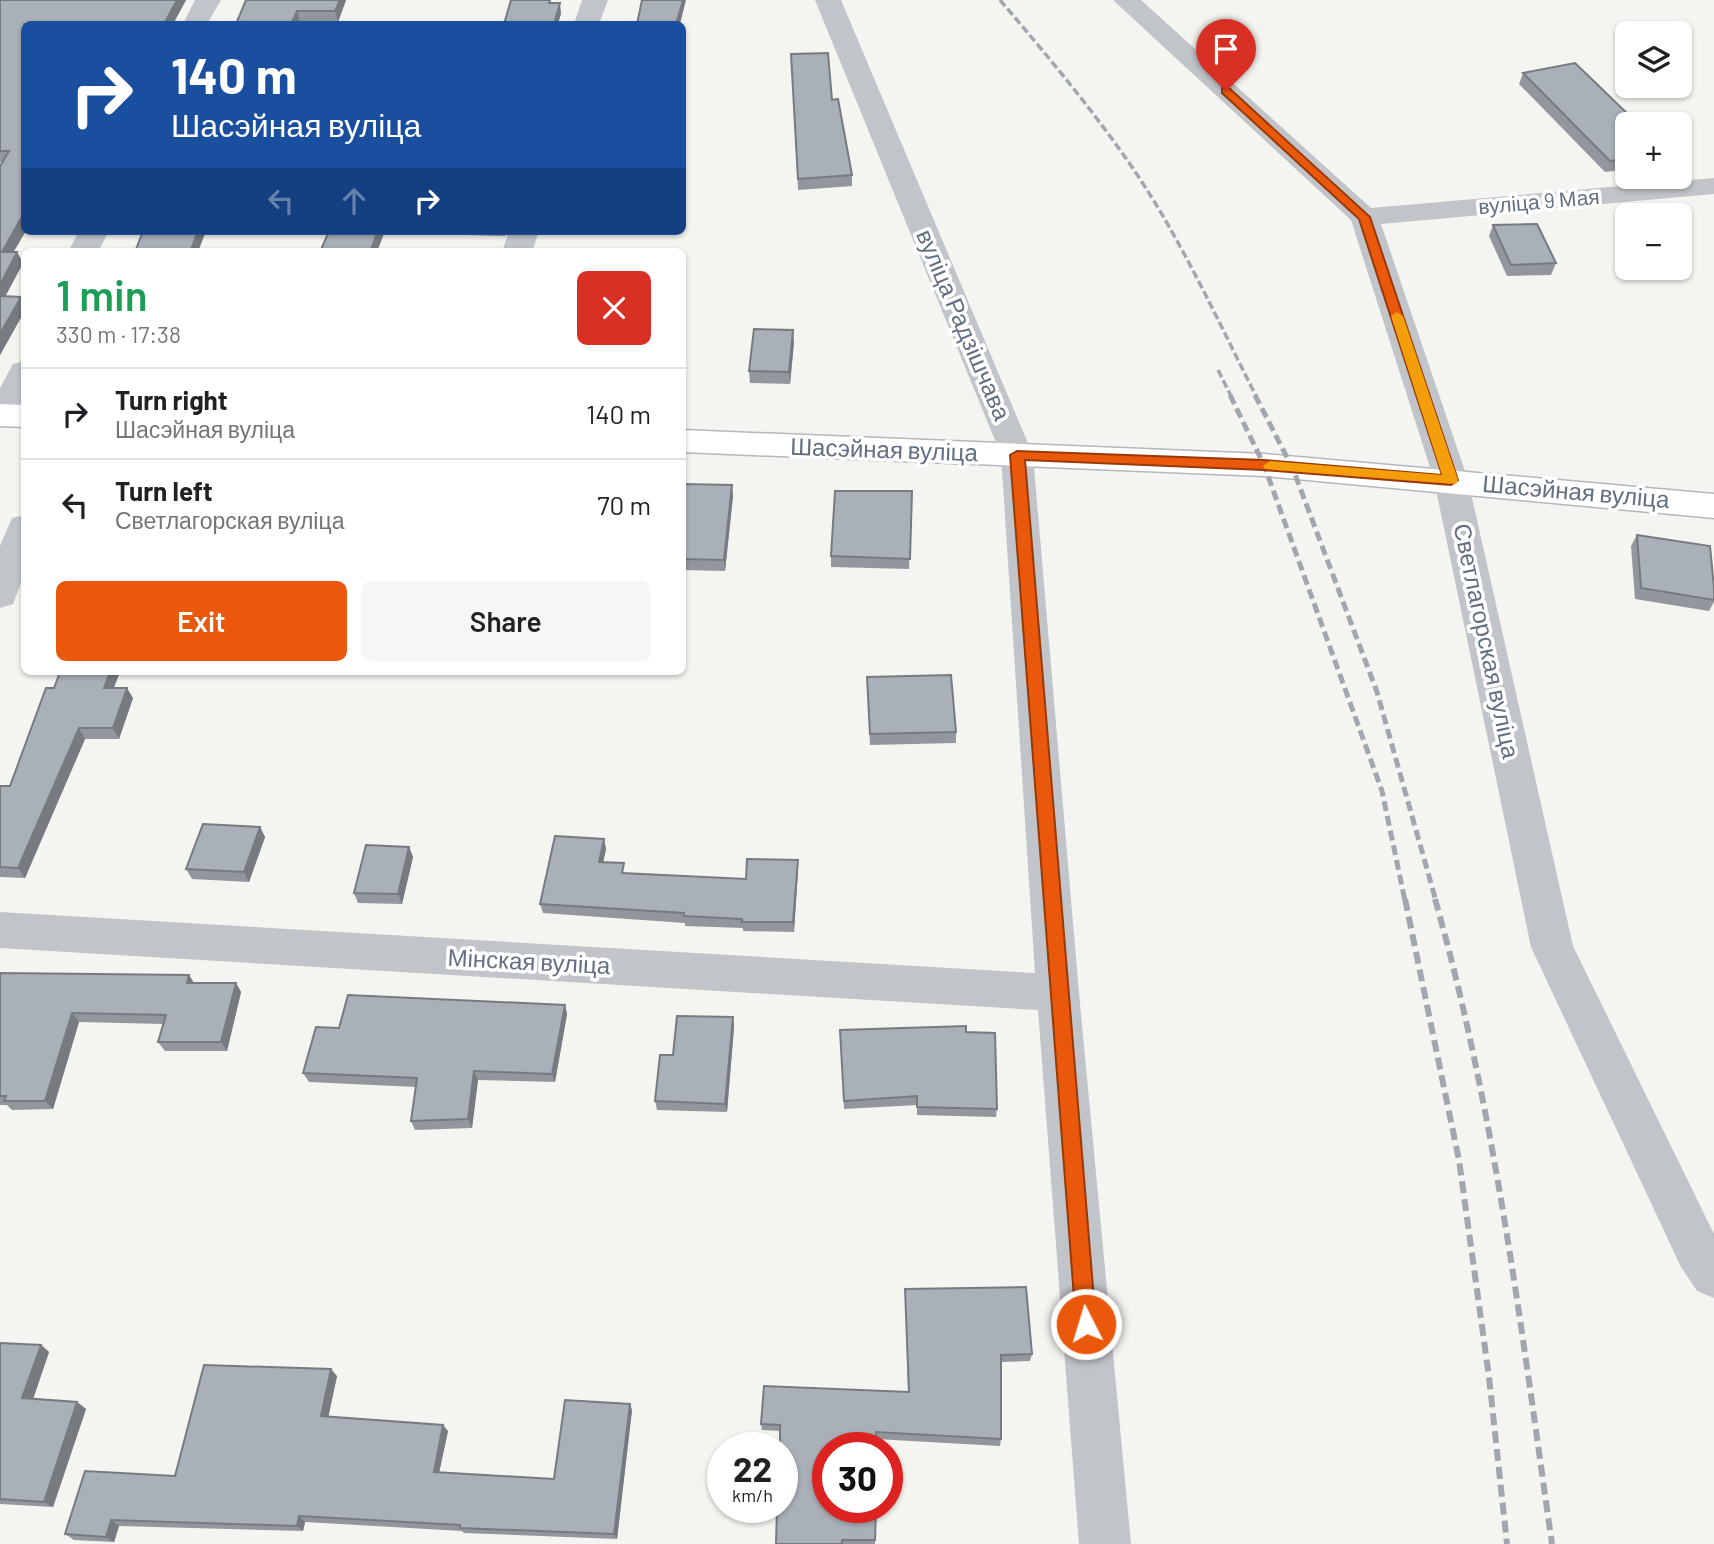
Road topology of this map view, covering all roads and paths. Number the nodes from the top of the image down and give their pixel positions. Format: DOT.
graph roads {
  1 [pos="208,0"];
  2 [pos="595,0"];
  3 [pos="828,0"];
  4 [pos="1126,0"];
  5 [pos="197,21"];
  6 [pos="588,21"];
  7 [pos="1714,186"];
  8 [pos="1364,217"];
  9 [pos="21,380"];
  10 [pos="9,415"];
  11 [pos="686,441"];
  12 [pos="1017,455"];
  13 [pos="1451,480"];
  14 [pos="1714,506"];
  15 [pos="21,536"];
  16 [pos="0,595"];
  17 [pos="0,930"];
  18 [pos="1058,993"];
  19 [pos="1714,1275"];
  20 [pos="1104,1544"];
  1 -- 5 [label="street"];
  2 -- 6 [label="street"];
  3 -- 12 [label="street, вуліца Радзішчава"];
  4 -- 8 [label="street, Светлагорская вуліца"];
  7 -- 8 [label="street, вуліца 9 Мая"];
  8 -- 13 [label="street, Светлагорская вуліца"];
  9 -- 10 [label="street"];
  11 -- 12 [label="main road, Шасэйная вуліца"];
  12 -- 13 [label="main road, Шасэйная вуліца"];
  12 -- 18 [label="street, вуліца Радзішчава"];
  13 -- 14 [label="main road, Шасэйная вуліца"];
  13 -- 19 [label="street, Светлагорская вуліца"];
  15 -- 16 [label="street"];
  17 -- 18 [label="street, Мінская вуліца"];
  18 -- 20 [label="street, вуліца Радзішчава"];
}
